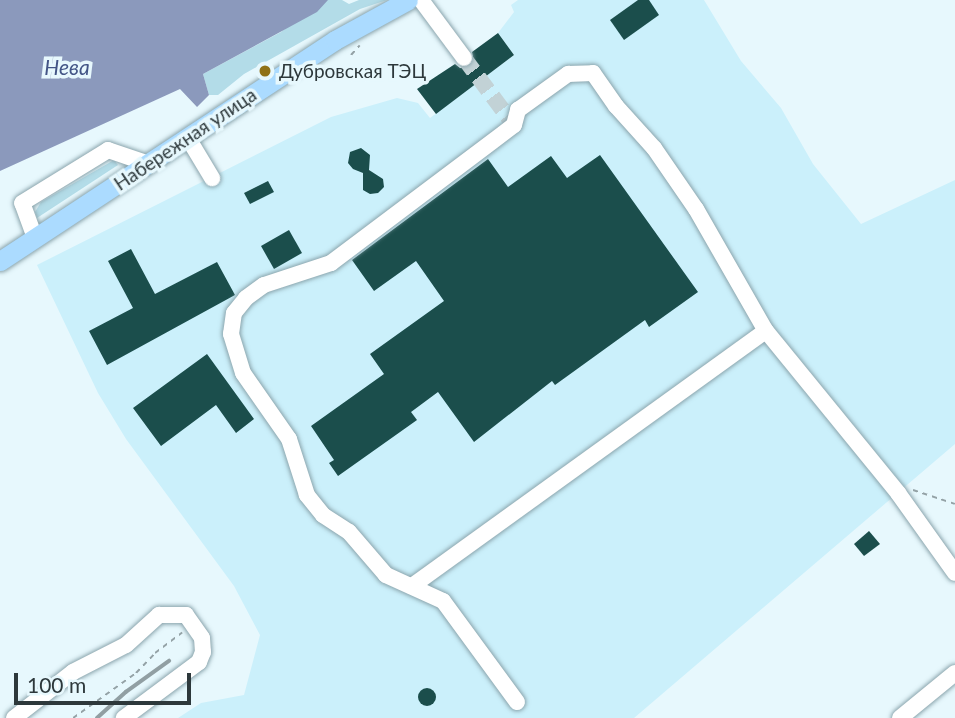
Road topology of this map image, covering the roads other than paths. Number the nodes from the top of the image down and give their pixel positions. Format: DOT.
graph roads {
  1 [pos="408,0"];
  2 [pos="421,0"];
  3 [pos="464,58"];
  4 [pos="188,138"];
  5 [pos="149,164"];
  6 [pos="212,178"];
  7 [pos="35,237"];
  8 [pos="0,261"];
  9 [pos="765,331"];
  10 [pos="955,573"];
  11 [pos="412,586"];
  12 [pos="955,673"];
  13 [pos="517,702"];
  14 [pos="13,718"];
  15 [pos="124,718"];
  16 [pos="900,718"];
  1 -- 4 [label="main road, Набережная улица"];
  2 -- 3 [label="lane"];
  4 -- 5 [label="main road, Набережная улица"];
  4 -- 6 [label="lane"];
  5 -- 7 [label="main road, Набережная улица"];
  5 -- 7 [label="lane"];
  7 -- 8 [label="main road, Набережная улица"];
  9 -- 10 [label="lane"];
  9 -- 11 [label="lane"];
  9 -- 11 [label="lane"];
  11 -- 13 [label="lane"];
  12 -- 16 [label="lane"];
  14 -- 15 [label="lane"];
}
